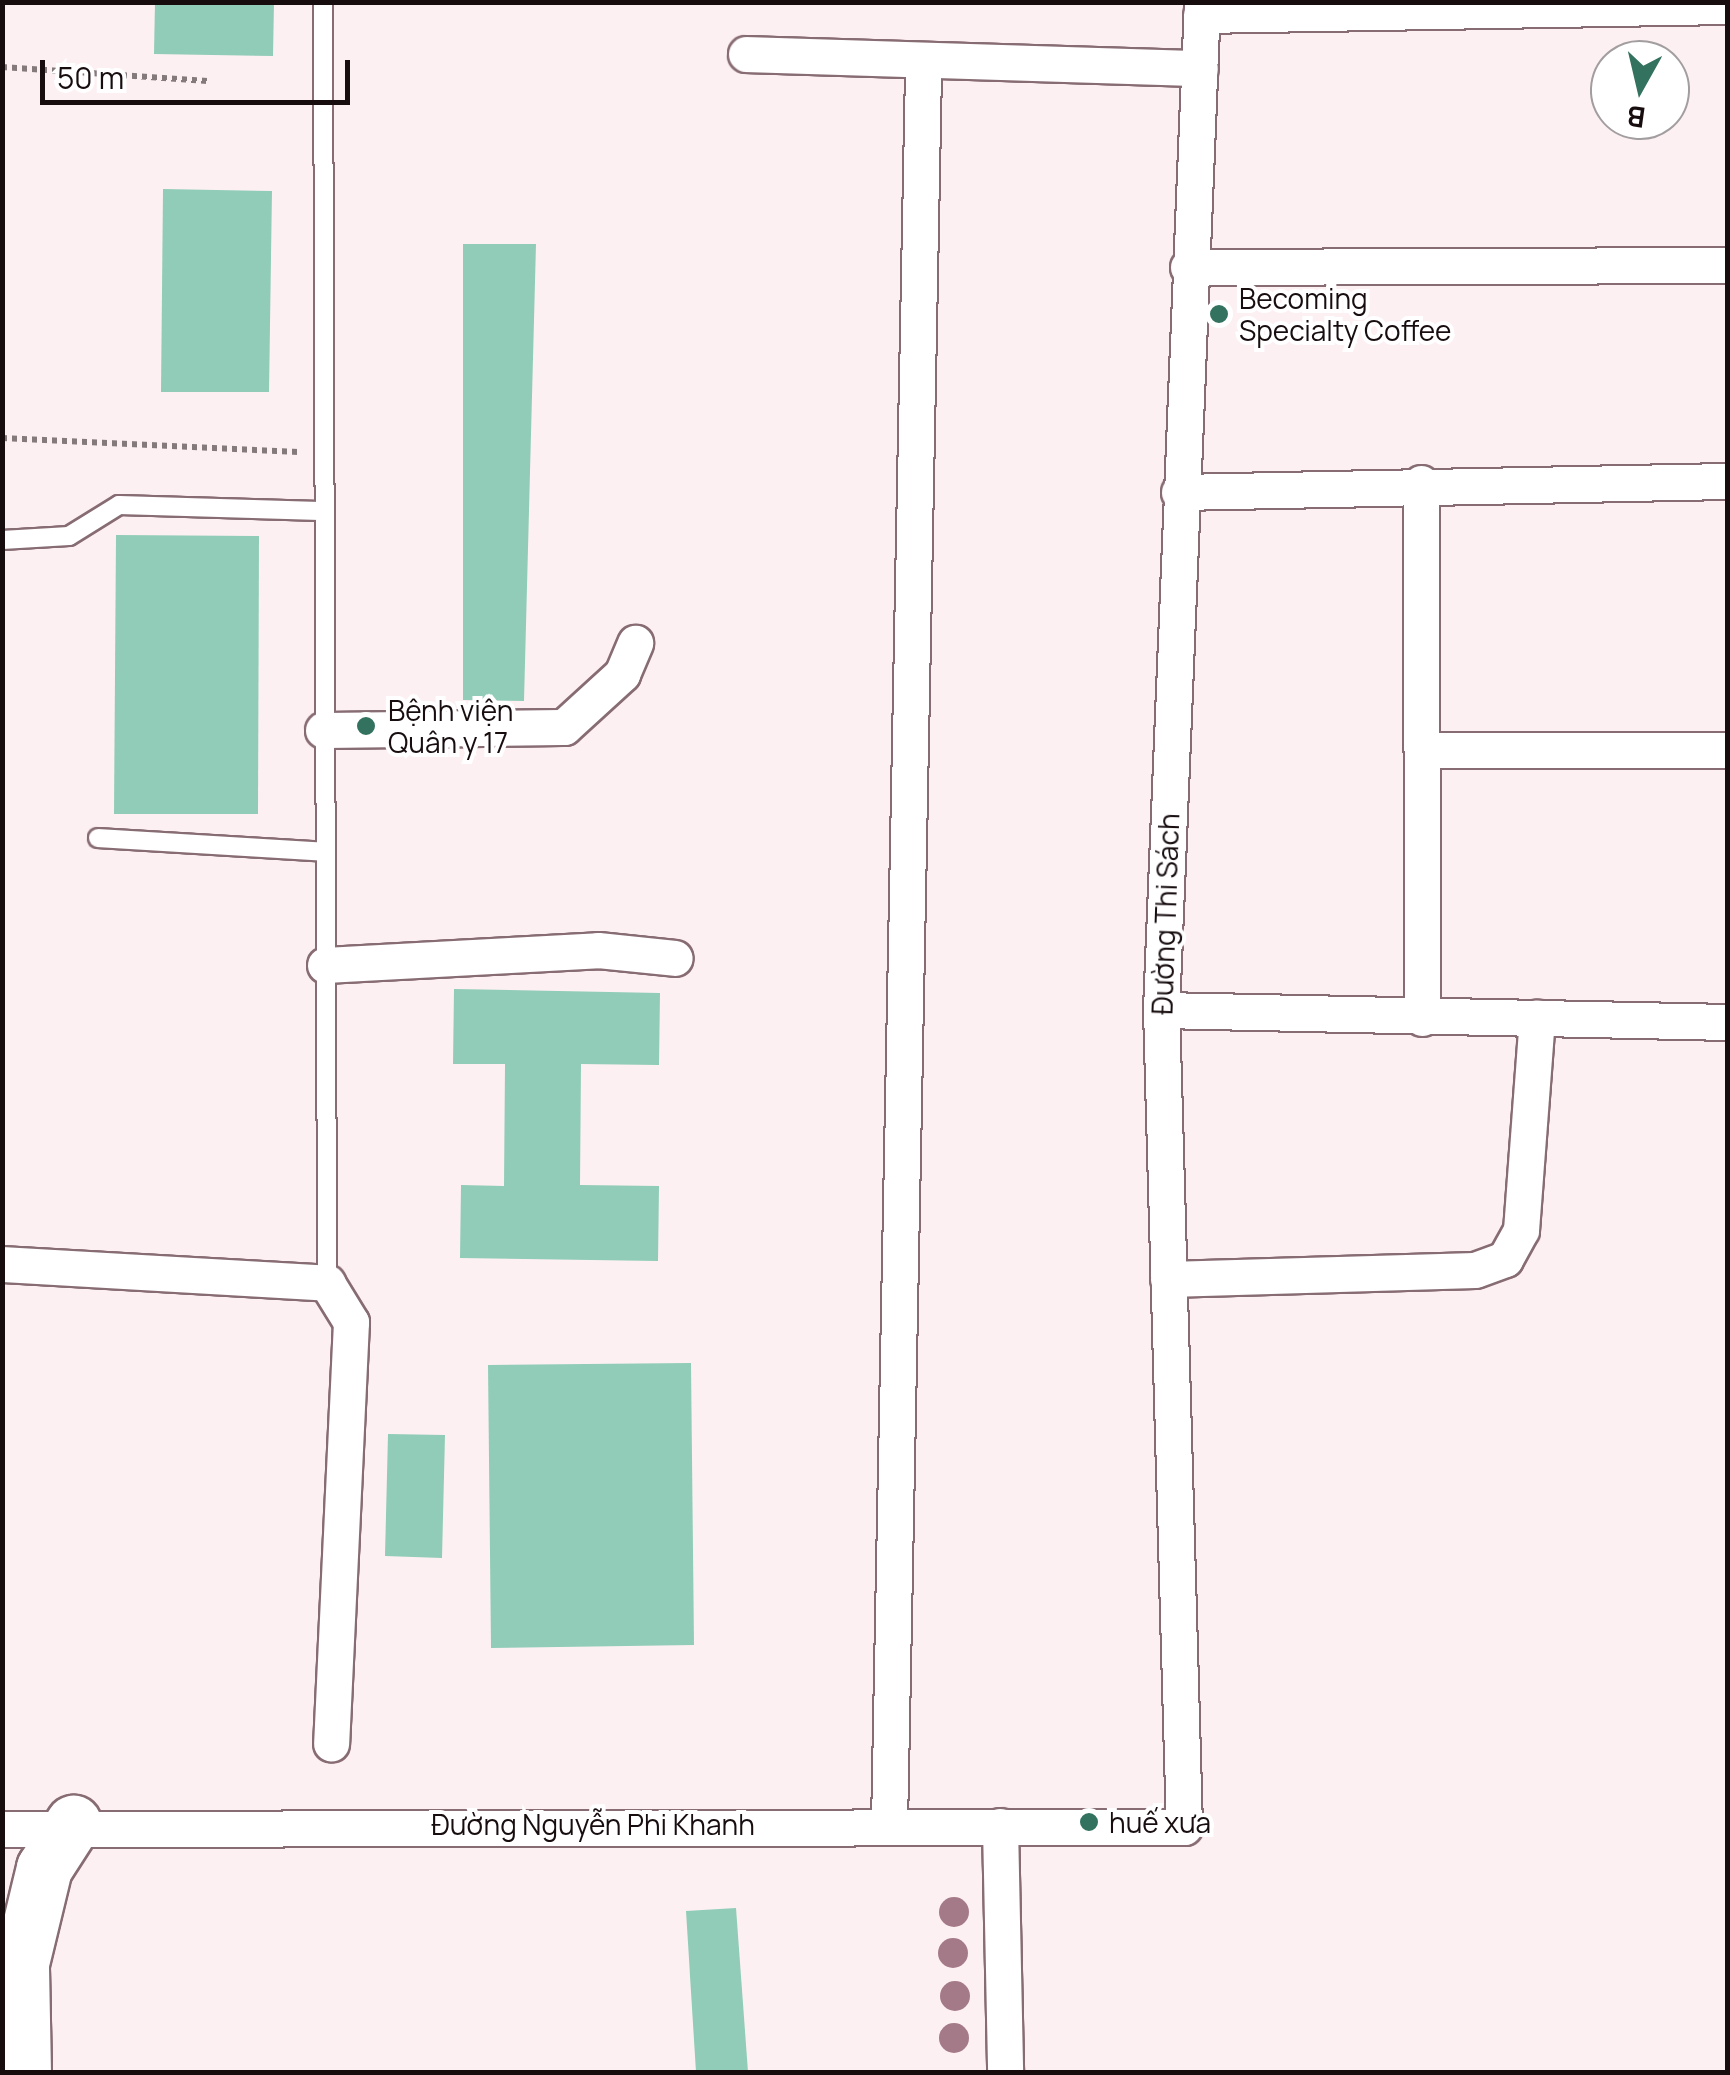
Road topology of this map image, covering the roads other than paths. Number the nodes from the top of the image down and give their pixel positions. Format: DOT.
graph roads {
  1 [pos="323,2"];
  2 [pos="1728,6"];
  3 [pos="1202,9"];
  4 [pos="746,54"];
  5 [pos="924,62"];
  6 [pos="1200,68"];
  7 [pos="1728,265"];
  8 [pos="1188,267"];
  9 [pos="1728,481"];
  10 [pos="1421,483"];
  11 [pos="1178,492"];
  12 [pos="320,511"];
  13 [pos="2,540"];
  14 [pos="635,643"];
  15 [pos="323,730"];
  16 [pos="1422,750"];
  17 [pos="1728,750"];
  18 [pos="98,838"];
  19 [pos="324,852"];
  20 [pos="675,958"];
  21 [pos="325,965"];
  22 [pos="1161,1010"];
  23 [pos="1422,1018"];
  24 [pos="1536,1018"];
  25 [pos="1728,1022"];
  26 [pos="2,1264"];
  27 [pos="1168,1279"];
  28 [pos="327,1283"];
  29 [pos="331,1744"];
  30 [pos="73,1823"];
  31 [pos="889,1825"];
  32 [pos="1000,1826"];
  33 [pos="1184,1827"];
  34 [pos="2,1829"];
  35 [pos="23,2072"];
  36 [pos="1005,2072"];
  1 -- 12 [label="lane"];
  2 -- 3 [label="street"];
  3 -- 6 [label="street, Đường Thi Sách"];
  4 -- 5 [label="street"];
  5 -- 6 [label="street"];
  5 -- 31 [label="street"];
  6 -- 8 [label="street, Đường Thi Sách"];
  7 -- 8 [label="street"];
  8 -- 11 [label="street, Đường Thi Sách"];
  9 -- 10 [label="street"];
  10 -- 11 [label="street"];
  10 -- 16 [label="street"];
  11 -- 22 [label="street, Đường Thi Sách"];
  12 -- 13 [label="lane"];
  12 -- 15 [label="lane"];
  14 -- 15 [label="street"];
  15 -- 19 [label="lane"];
  16 -- 17 [label="street"];
  16 -- 23 [label="street"];
  18 -- 19 [label="lane"];
  19 -- 21 [label="lane"];
  20 -- 21 [label="street"];
  21 -- 28 [label="lane"];
  22 -- 23 [label="street"];
  22 -- 27 [label="street, Đường Thi Sách"];
  23 -- 24 [label="street"];
  24 -- 25 [label="street"];
  24 -- 27 [label="street"];
  26 -- 28 [label="street"];
  27 -- 33 [label="street, Đường Thi Sách"];
  28 -- 29 [label="street"];
  30 -- 31 [label="street, Đường Nguyễn Phi Khanh"];
  30 -- 34 [label="street, Đường Nguyễn Phi Khanh"];
  30 -- 35 [label="main road"];
  31 -- 32 [label="street, Đường Nguyễn Phi Khanh"];
  32 -- 33 [label="street, Đường Nguyễn Phi Khanh"];
  32 -- 36 [label="street"];
}
